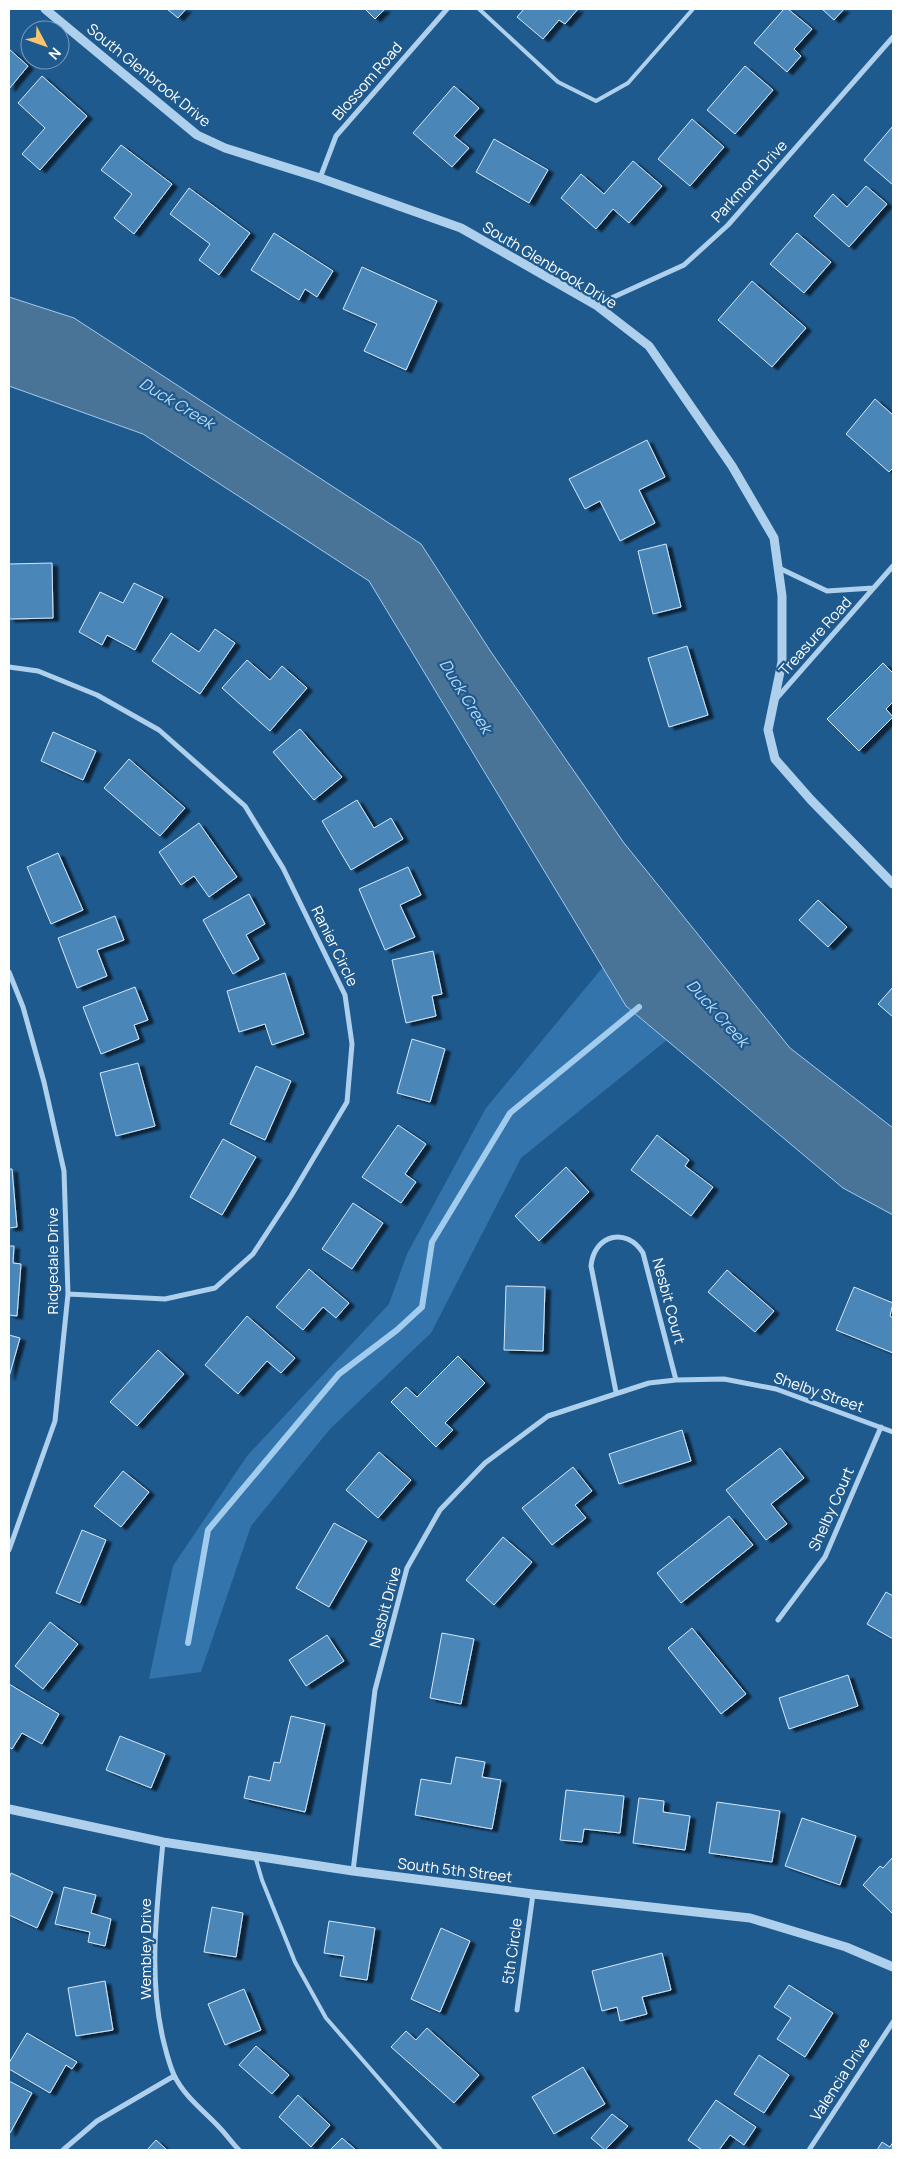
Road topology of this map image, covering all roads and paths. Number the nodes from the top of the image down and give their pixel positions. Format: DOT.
graph roads {
  1 [pos="45,9"];
  2 [pos="447,9"];
  3 [pos="479,9"];
  4 [pos="693,9"];
  5 [pos="893,37"];
  6 [pos="320,178"];
  7 [pos="596,304"];
  8 [pos="893,566"];
  9 [pos="778,568"];
  10 [pos="873,588"];
  11 [pos="9,667"];
  12 [pos="775,700"];
  13 [pos="893,884"];
  14 [pos="9,972"];
  15 [pos="68,1294"];
  16 [pos="676,1380"];
  17 [pos="616,1392"];
  18 [pos="881,1427"];
  19 [pos="893,1432"];
  20 [pos="9,1550"];
  21 [pos="778,1620"];
  22 [pos="9,1809"];
  23 [pos="163,1842"];
  24 [pos="256,1856"];
  25 [pos="352,1871"];
  26 [pos="533,1894"];
  27 [pos="893,1967"];
  28 [pos="517,2010"];
  29 [pos="893,2022"];
  30 [pos="174,2076"];
  31 [pos="64,2150"];
  32 [pos="239,2150"];
  33 [pos="441,2150"];
  34 [pos="809,2150"];
  1 -- 6 [label="street, South Glenbrook Drive"];
  2 -- 6 [label="street, Blossom Road"];
  3 -- 4 [label="lane"];
  5 -- 7 [label="street, Parkmont Drive"];
  6 -- 7 [label="street, South Glenbrook Drive"];
  7 -- 9 [label="street, South Glenbrook Drive"];
  8 -- 10 [label="street, Treasure Road"];
  9 -- 10 [label="street, Treasure Road"];
  9 -- 12 [label="street, South Glenbrook Drive"];
  10 -- 12 [label="street, Treasure Road"];
  11 -- 15 [label="street, Ranier Circle"];
  12 -- 13 [label="street, South Glenbrook Drive"];
  14 -- 15 [label="street, Ridgedale Drive"];
  15 -- 20 [label="street, Ridgedale Drive"];
  16 -- 17 [label="street, Shelby Street"];
  16 -- 17 [label="street, Nesbit Court"];
  16 -- 18 [label="street, Shelby Street"];
  17 -- 25 [label="street, Nesbit Drive"];
  18 -- 19 [label="street, Shelby Street"];
  18 -- 21 [label="street, Shelby Court"];
  22 -- 23 [label="street, South 5th Street"];
  23 -- 24 [label="street, South 5th Street"];
  23 -- 30 [label="street, Wembley Drive"];
  24 -- 25 [label="street, South 5th Street"];
  24 -- 33 [label="lane"];
  25 -- 26 [label="street, South 5th Street"];
  26 -- 27 [label="street, South 5th Street"];
  26 -- 28 [label="street, 5th Circle"];
  29 -- 34 [label="street, Valencia Drive"];
  30 -- 31 [label="street"];
  30 -- 32 [label="street, Wembley Drive"];
}
